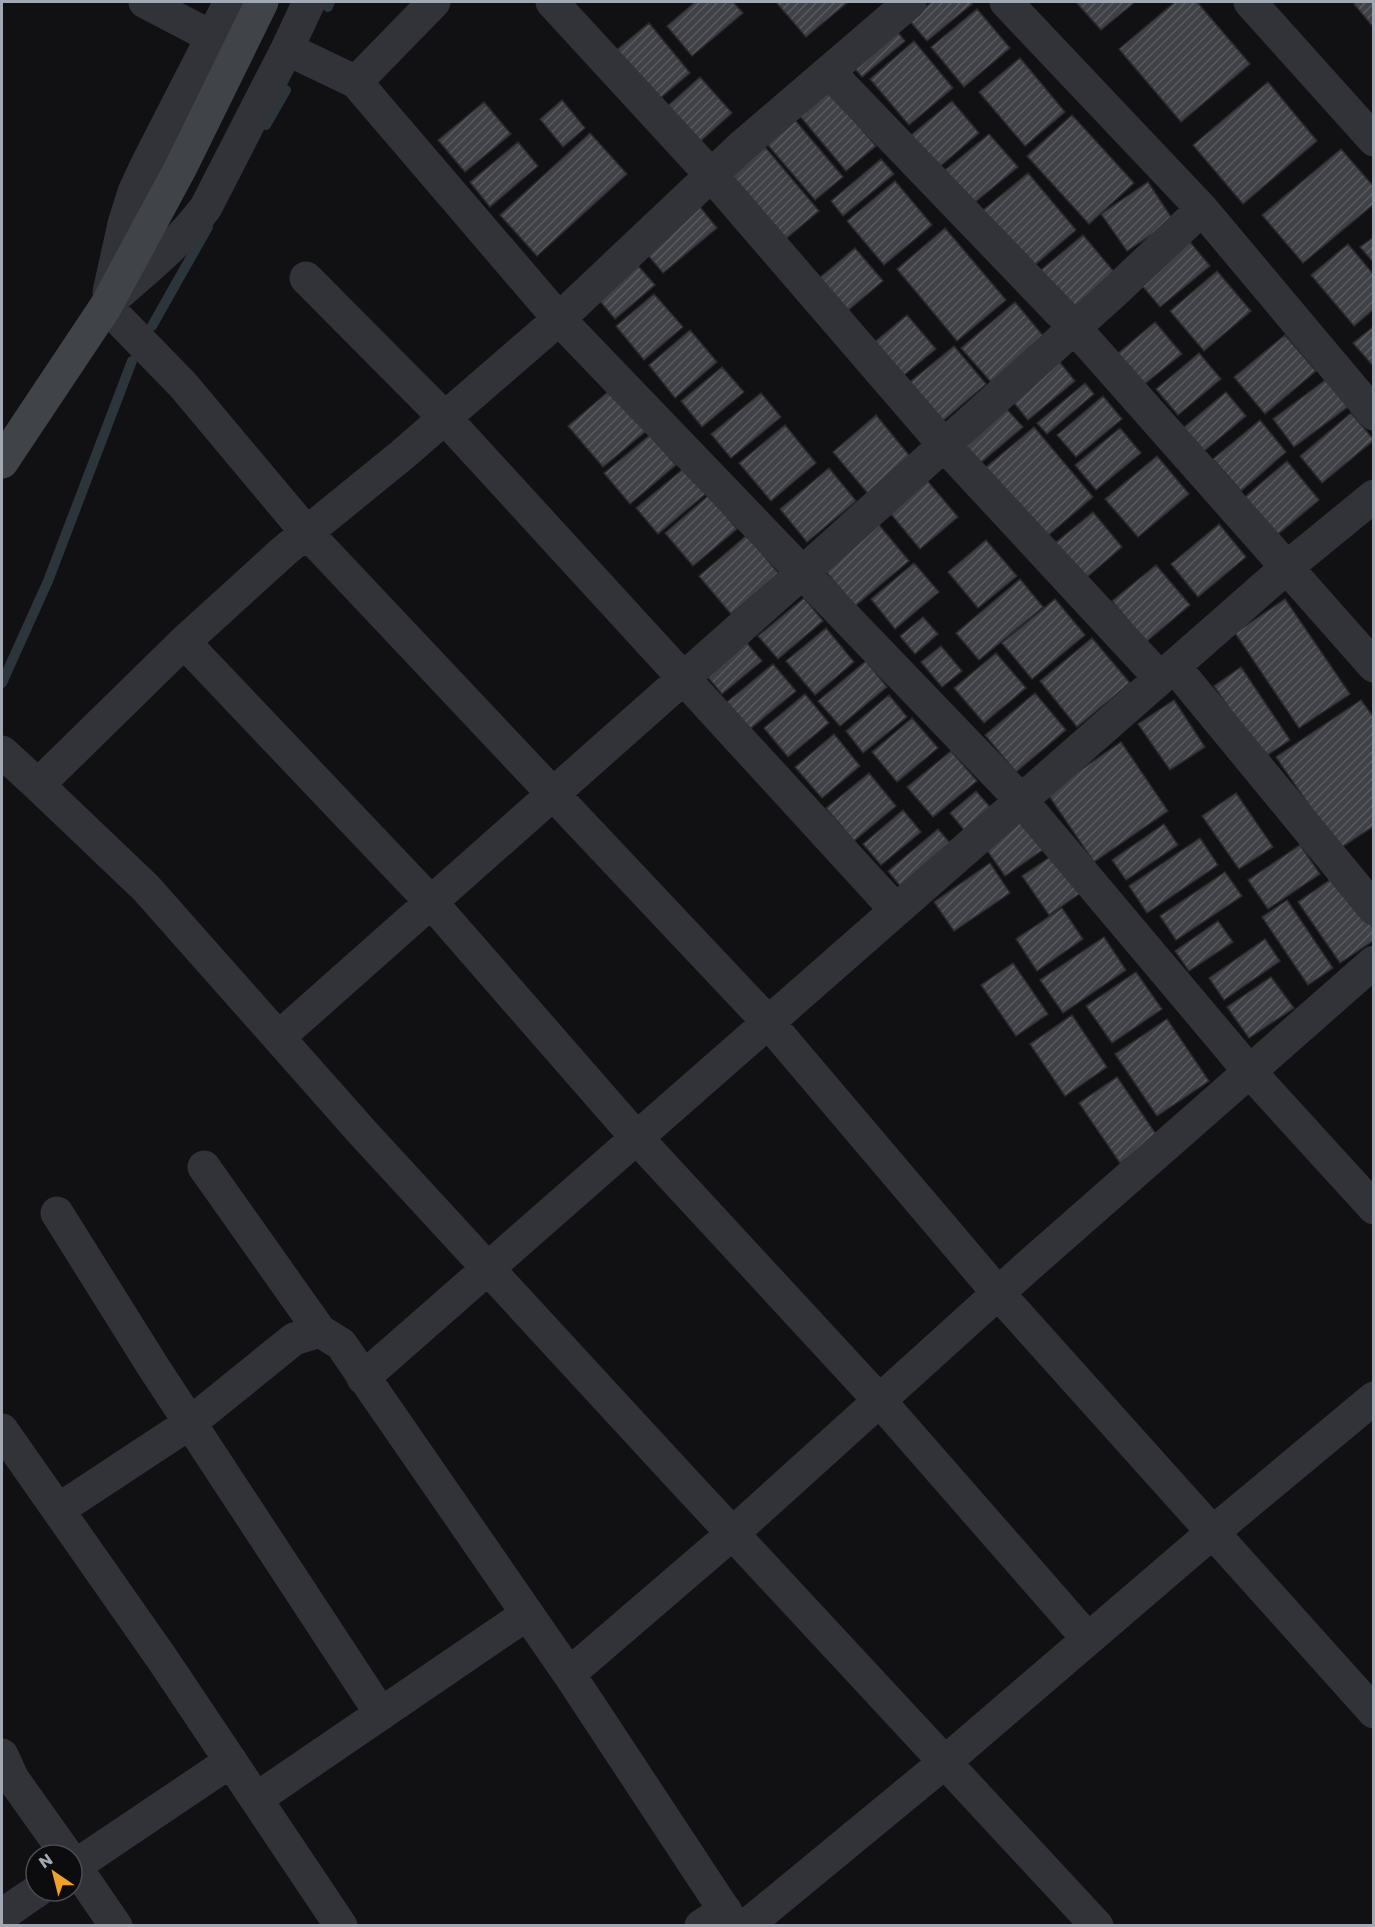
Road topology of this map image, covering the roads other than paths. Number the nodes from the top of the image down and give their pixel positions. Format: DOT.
graph roads {
  1 [pos="145,2"];
  2 [pos="230,2"];
  3 [pos="262,2"];
  4 [pos="309,2"];
  5 [pos="434,2"];
  6 [pos="552,2"];
  7 [pos="910,2"];
  8 [pos="1006,2"];
  9 [pos="1250,2"];
  10 [pos="212,37"];
  11 [pos="287,49"];
  12 [pos="829,72"];
  13 [pos="356,82"];
  14 [pos="1374,140"];
  15 [pos="712,176"];
  16 [pos="1202,209"];
  17 [pos="306,278"];
  18 [pos="106,306"];
  19 [pos="559,319"];
  20 [pos="1074,327"];
  21 [pos="1374,414"];
  22 [pos="445,418"];
  23 [pos="944,445"];
  24 [pos="2,462"];
  25 [pos="1374,496"];
  26 [pos="307,533"];
  27 [pos="1286,568"];
  28 [pos="802,573"];
  29 [pos="184,642"];
  30 [pos="1374,666"];
  31 [pos="1167,672"];
  32 [pos="684,678"];
  33 [pos="2,752"];
  34 [pos="38,784"];
  35 [pos="554,795"];
  36 [pos="1021,800"];
  37 [pos="431,902"];
  38 [pos="895,909"];
  39 [pos="1374,909"];
  40 [pos="1374,962"];
  41 [pos="768,1022"];
  42 [pos="279,1037"];
  43 [pos="1250,1072"];
  44 [pos="636,1137"];
  45 [pos="204,1167"];
  46 [pos="1374,1208"];
  47 [pos="57,1214"];
  48 [pos="487,1267"];
  49 [pos="998,1293"];
  50 [pos="320,1331"];
  51 [pos="363,1378"];
  52 [pos="1374,1398"];
  53 [pos="879,1400"];
  54 [pos="190,1423"];
  55 [pos="2,1430"];
  56 [pos="58,1510"];
  57 [pos="1213,1532"];
  58 [pos="733,1533"];
  59 [pos="527,1614"];
  60 [pos="1088,1639"];
  61 [pos="569,1674"];
  62 [pos="1374,1712"];
  63 [pos="381,1714"];
  64 [pos="2,1755"];
  65 [pos="231,1761"];
  66 [pos="945,1762"];
  67 [pos="256,1799"];
  68 [pos="57,1843"];
  69 [pos="84,1855"];
  70 [pos="84,1881"];
  71 [pos="24,1900"];
  72 [pos="2,1915"];
  73 [pos="727,1922"];
  74 [pos="116,1926"];
  75 [pos="341,1926"];
  76 [pos="1097,1926"];
  1 -- 10 [label="street"];
  2 -- 10 [label="street"];
  3 -- 18 [label="street"];
  4 -- 11 [label="street"];
  5 -- 13 [label="street"];
  6 -- 15 [label="street"];
  7 -- 12 [label="street"];
  8 -- 16 [label="street"];
  9 -- 14 [label="street"];
  10 -- 18 [label="street"];
  11 -- 13 [label="street"];
  11 -- 18 [label="street"];
  12 -- 15 [label="street"];
  12 -- 20 [label="street"];
  13 -- 19 [label="street"];
  15 -- 19 [label="street"];
  15 -- 23 [label="street"];
  16 -- 20 [label="street"];
  16 -- 21 [label="street"];
  17 -- 22 [label="street"];
  18 -- 24 [label="street"];
  18 -- 26 [label="street"];
  19 -- 22 [label="street"];
  19 -- 28 [label="street"];
  20 -- 23 [label="street"];
  20 -- 27 [label="street"];
  22 -- 26 [label="street"];
  22 -- 32 [label="street"];
  23 -- 28 [label="street"];
  23 -- 31 [label="street"];
  25 -- 27 [label="street"];
  26 -- 29 [label="street"];
  26 -- 35 [label="street"];
  27 -- 30 [label="street"];
  27 -- 31 [label="street"];
  28 -- 32 [label="street"];
  28 -- 36 [label="street"];
  29 -- 34 [label="street"];
  29 -- 37 [label="street"];
  31 -- 36 [label="street"];
  31 -- 39 [label="street"];
  32 -- 35 [label="street"];
  32 -- 38 [label="street"];
  33 -- 34 [label="street"];
  34 -- 42 [label="street"];
  35 -- 37 [label="street"];
  35 -- 41 [label="street"];
  36 -- 38 [label="street"];
  36 -- 43 [label="street"];
  37 -- 42 [label="street"];
  37 -- 44 [label="street"];
  38 -- 41 [label="street"];
  40 -- 43 [label="street"];
  41 -- 44 [label="street"];
  41 -- 49 [label="street"];
  42 -- 48 [label="street"];
  43 -- 46 [label="street"];
  43 -- 49 [label="street"];
  44 -- 48 [label="street"];
  44 -- 53 [label="street"];
  45 -- 50 [label="street"];
  47 -- 54 [label="street"];
  48 -- 51 [label="street"];
  48 -- 58 [label="street"];
  49 -- 53 [label="street"];
  49 -- 57 [label="street"];
  50 -- 51 [label="street"];
  50 -- 54 [label="street"];
  51 -- 59 [label="street"];
  52 -- 57 [label="street"];
  53 -- 58 [label="street"];
  53 -- 60 [label="street"];
  54 -- 56 [label="street"];
  54 -- 63 [label="street"];
  55 -- 56 [label="street"];
  56 -- 65 [label="street"];
  57 -- 60 [label="street"];
  57 -- 62 [label="street"];
  58 -- 61 [label="street"];
  58 -- 66 [label="street"];
  59 -- 61 [label="street"];
  59 -- 63 [label="street"];
  60 -- 66 [label="street"];
  61 -- 73 [label="street"];
  63 -- 67 [label="street"];
  64 -- 68 [label="street"];
  65 -- 67 [label="street"];
  65 -- 69 [label="street"];
  66 -- 73 [label="street"];
  66 -- 76 [label="street"];
  67 -- 75 [label="street"];
  70 -- 74 [label="street"];
  71 -- 72 [label="street"];
}
